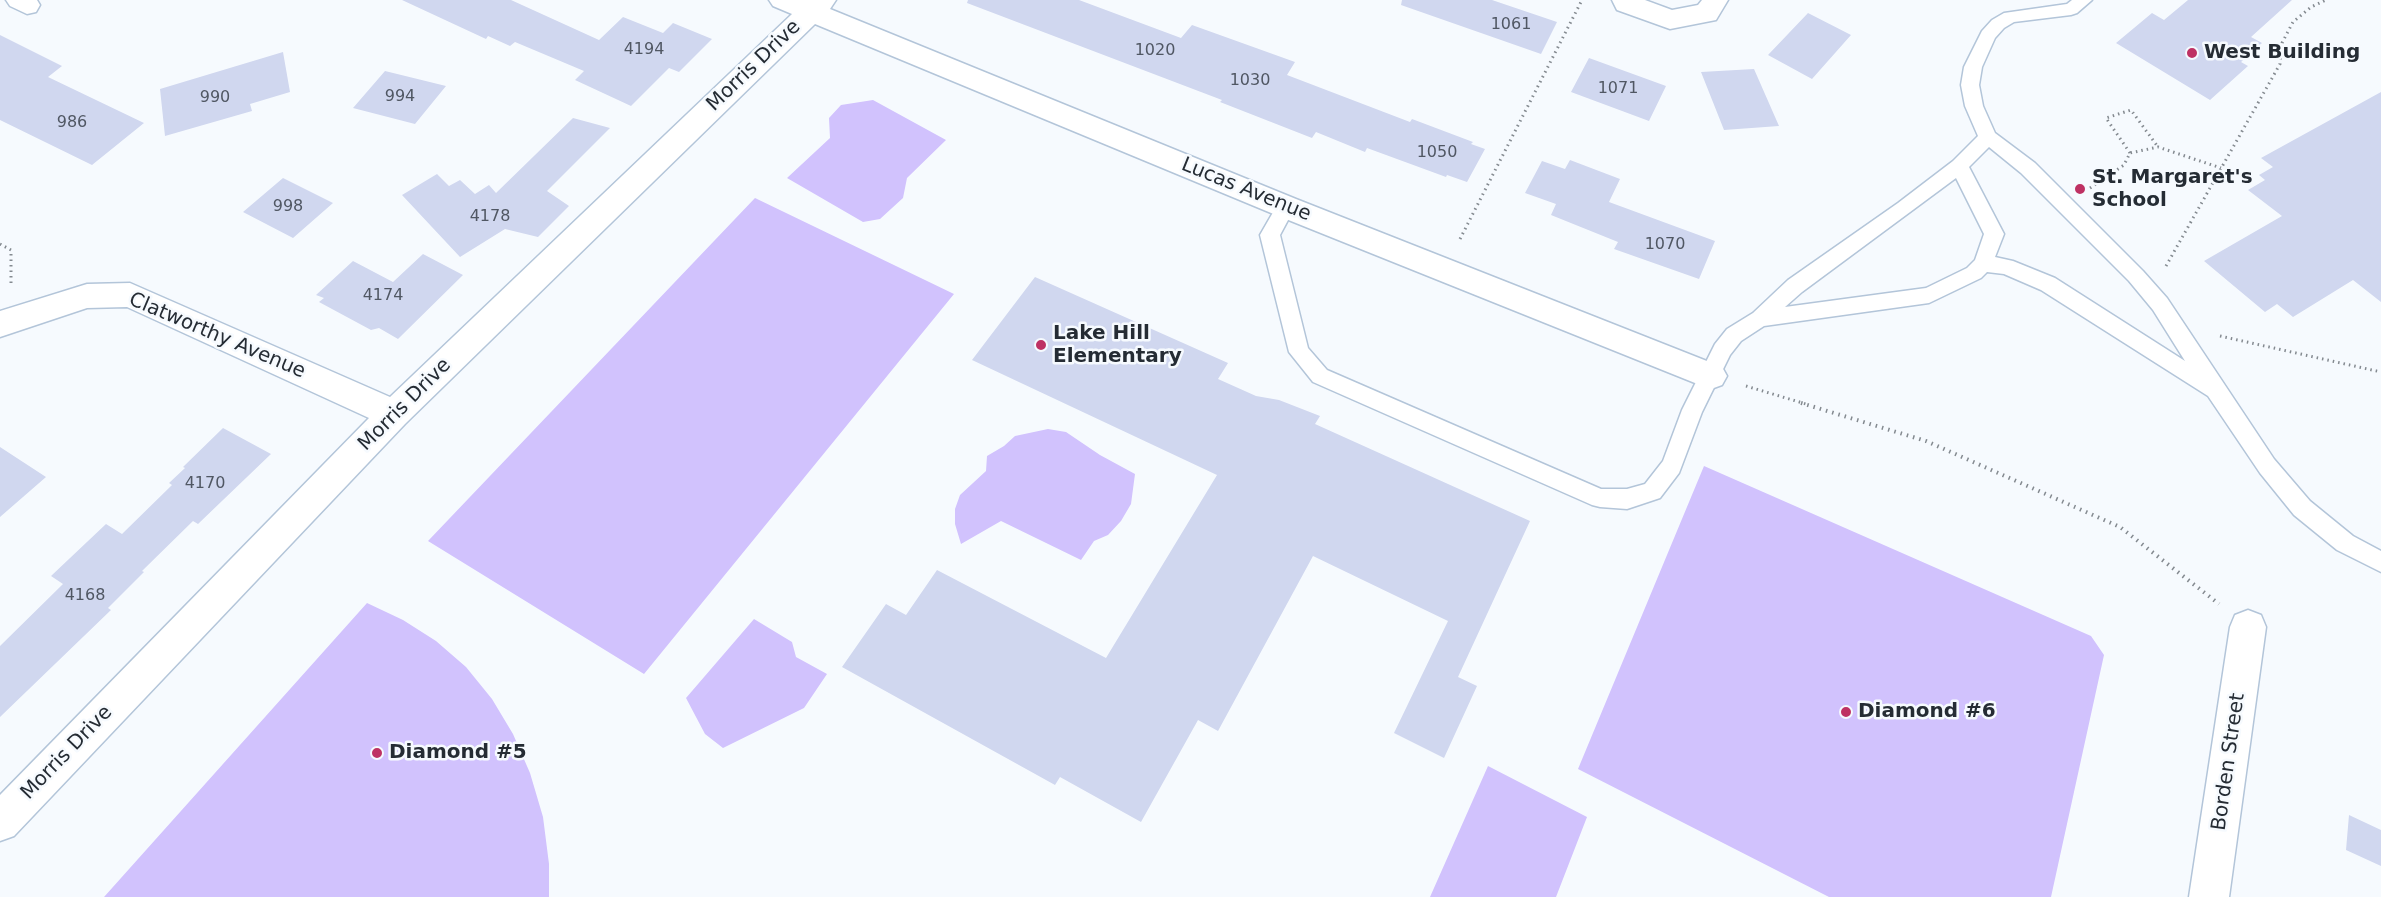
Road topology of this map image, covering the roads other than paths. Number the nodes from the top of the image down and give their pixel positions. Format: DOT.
graph roads {
  1 [pos="1625,0"];
  2 [pos="1715,0"];
  3 [pos="2085,0"];
  4 [pos="805,4"];
  5 [pos="1988,137"];
  6 [pos="1959,166"];
  7 [pos="1286,207"];
  8 [pos="1983,264"];
  9 [pos="1760,318"];
  10 [pos="6,322"];
  11 [pos="1711,376"];
  12 [pos="2215,390"];
  13 [pos="394,414"];
  14 [pos="2381,562"];
  15 [pos="2248,627"];
  16 [pos="0,822"];
  17 [pos="2210,897"];
  1 -- 2 [label="street"];
  3 -- 5 [label="lane"];
  4 -- 7 [label="street, Lucas Avenue"];
  4 -- 13 [label="street, Morris Drive"];
  5 -- 6 [label="lane"];
  5 -- 12 [label="lane"];
  6 -- 8 [label="lane"];
  6 -- 9 [label="lane"];
  7 -- 11 [label="street, Lucas Avenue"];
  7 -- 11 [label="lane"];
  8 -- 9 [label="lane"];
  8 -- 12 [label="lane"];
  9 -- 11 [label="lane"];
  10 -- 13 [label="street, Clatworthy Avenue"];
  12 -- 14 [label="lane"];
  13 -- 16 [label="street, Morris Drive"];
  15 -- 17 [label="street, Borden Street"];
}
